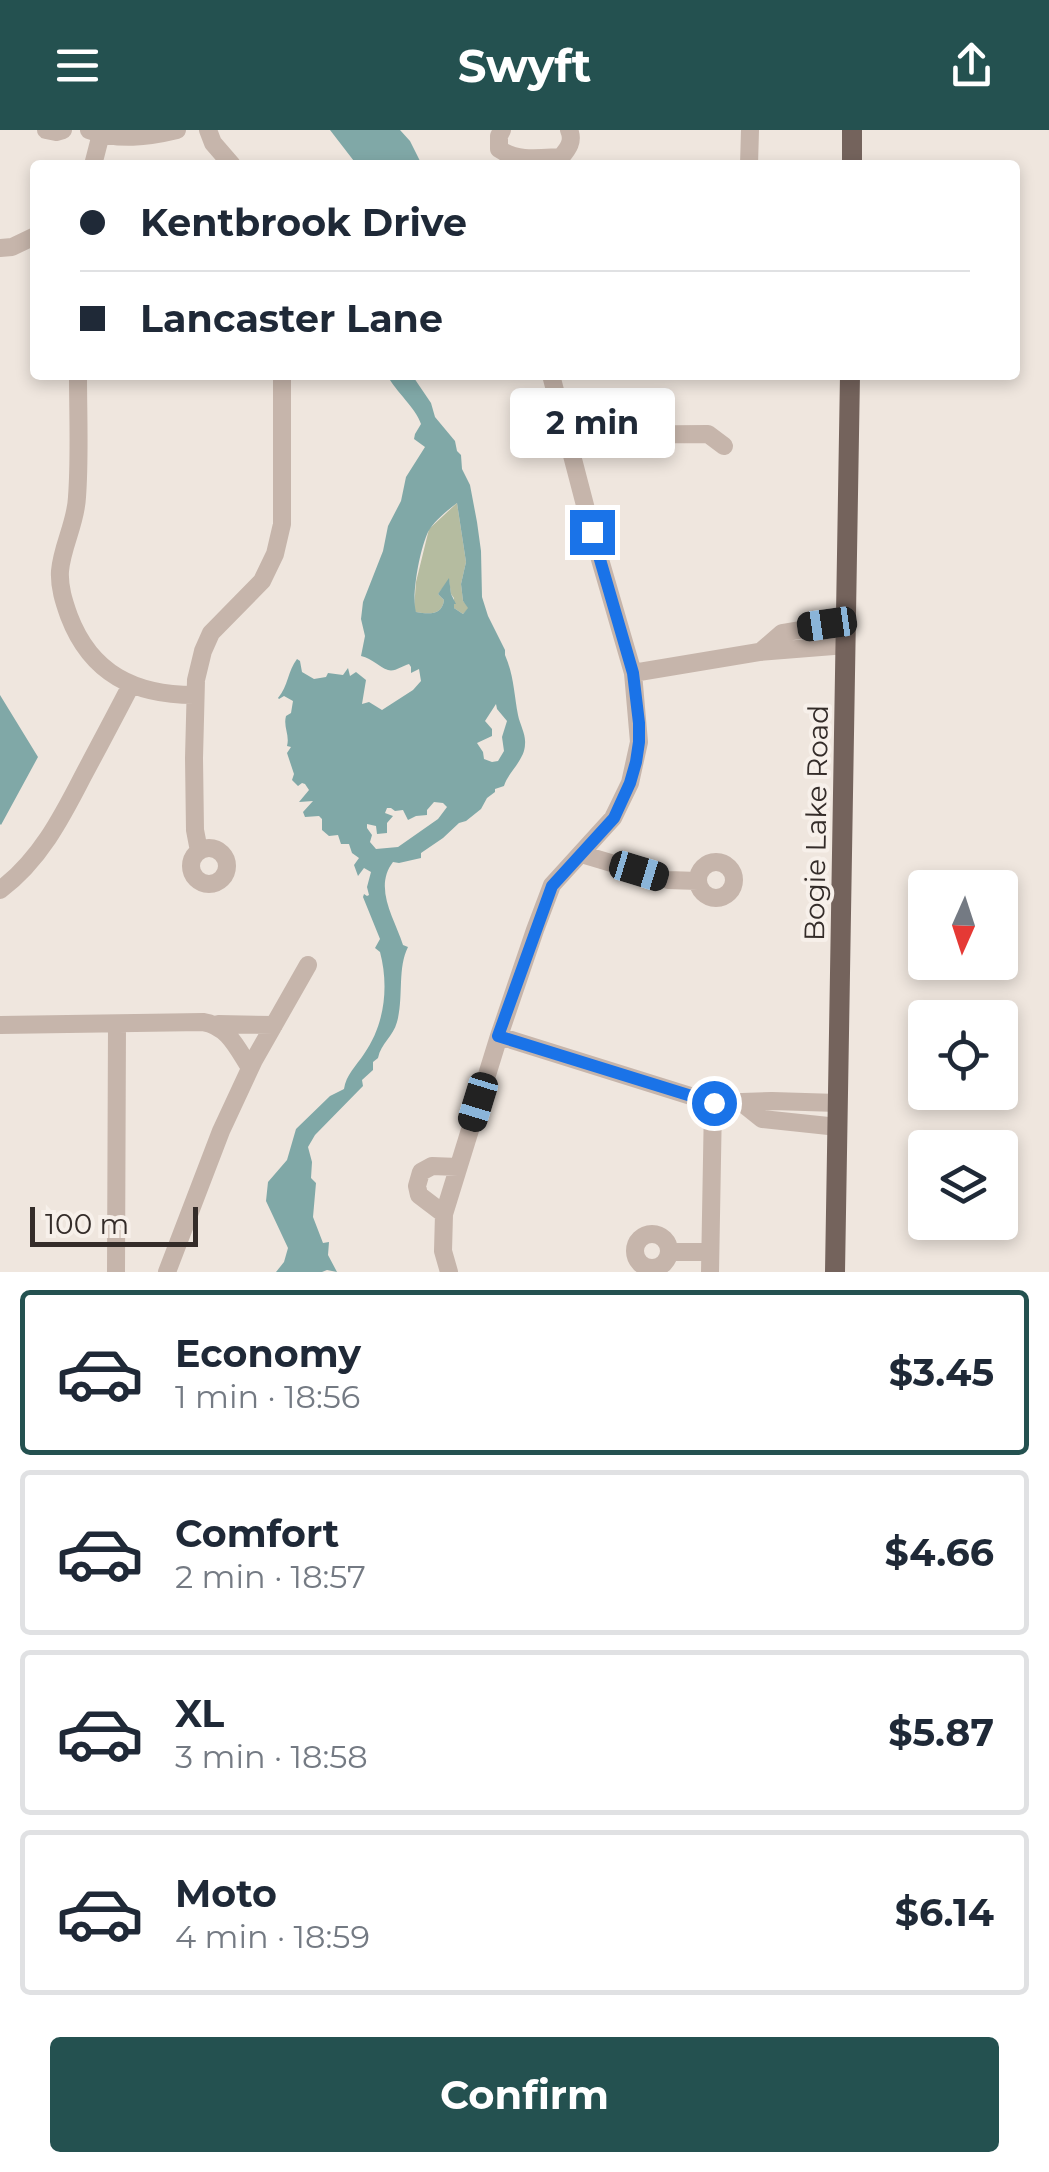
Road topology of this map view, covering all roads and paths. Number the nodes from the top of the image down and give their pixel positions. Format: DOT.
graph roads {
  1 [pos="46,130"];
  2 [pos="63,130"];
  3 [pos="177,130"];
  4 [pos="208,130"];
  5 [pos="502,130"];
  6 [pos="569,130"];
  7 [pos="750,130"];
  8 [pos="852,130"];
  9 [pos="95,132"];
  10 [pos="93,160"];
  11 [pos="227,160"];
  12 [pos="526,160"];
  13 [pos="544,160"];
  14 [pos="749,160"];
  15 [pos="852,160"];
  16 [pos="30,238"];
  17 [pos="0,248"];
  18 [pos="78,380"];
  19 [pos="282,380"];
  20 [pos="553,380"];
  21 [pos="850,380"];
  22 [pos="567,435"];
  23 [pos="724,446"];
  24 [pos="847,622"];
  25 [pos="846,645"];
  26 [pos="759,652"];
  27 [pos="633,673"];
  28 [pos="131,685"];
  29 [pos="194,695"];
  30 [pos="200,850"];
  31 [pos="581,854"];
  32 [pos="698,881"];
  33 [pos="0,890"];
  34 [pos="308,964"];
  35 [pos="117,1024"];
  36 [pos="218,1024"];
  37 [pos="0,1025"];
  38 [pos="274,1025"];
  39 [pos="498,1036"];
  40 [pos="250,1068"];
  41 [pos="714,1103"];
  42 [pos="742,1103"];
  43 [pos="838,1103"];
  44 [pos="838,1127"];
  45 [pos="458,1168"];
  46 [pos="444,1214"];
  47 [pos="669,1252"];
  48 [pos="710,1252"];
  49 [pos="116,1272"];
  50 [pos="166,1272"];
  51 [pos="449,1272"];
  52 [pos="710,1272"];
  53 [pos="836,1272"];
  1 -- 2 [label="street"];
  3 -- 9 [label="street"];
  4 -- 11 [label="street"];
  5 -- 12 [label="street"];
  6 -- 13 [label="street"];
  7 -- 14 [label="street"];
  8 -- 15 [label="main road"];
  9 -- 10 [label="street"];
  16 -- 17 [label="street"];
  18 -- 28 [label="street"];
  19 -- 29 [label="street"];
  20 -- 22 [label="street"];
  21 -- 24 [label="main road, Bogie Lake Road"];
  22 -- 23 [label="street"];
  22 -- 27 [label="street"];
  24 -- 25 [label="main road, Bogie Lake Road"];
  24 -- 26 [label="street"];
  25 -- 26 [label="street"];
  25 -- 43 [label="main road, Bogie Lake Road"];
  26 -- 27 [label="street"];
  27 -- 31 [label="street"];
  28 -- 29 [label="street"];
  28 -- 33 [label="street"];
  29 -- 30 [label="street"];
  31 -- 32 [label="street"];
  31 -- 39 [label="street"];
  34 -- 38 [label="street"];
  35 -- 36 [label="street"];
  35 -- 37 [label="street"];
  35 -- 49 [label="street"];
  36 -- 38 [label="street"];
  36 -- 40 [label="street"];
  38 -- 40 [label="street"];
  39 -- 41 [label="street"];
  39 -- 45 [label="street"];
  40 -- 50 [label="street"];
  41 -- 42 [label="street"];
  41 -- 48 [label="street"];
  42 -- 43 [label="street"];
  42 -- 44 [label="street"];
  43 -- 44 [label="main road, Bogie Lake Road"];
  44 -- 53 [label="main road, Bogie Lake Road"];
  45 -- 46 [label="street"];
  45 -- 46 [label="street"];
  46 -- 51 [label="street"];
  47 -- 48 [label="street"];
  48 -- 52 [label="street"];
}
